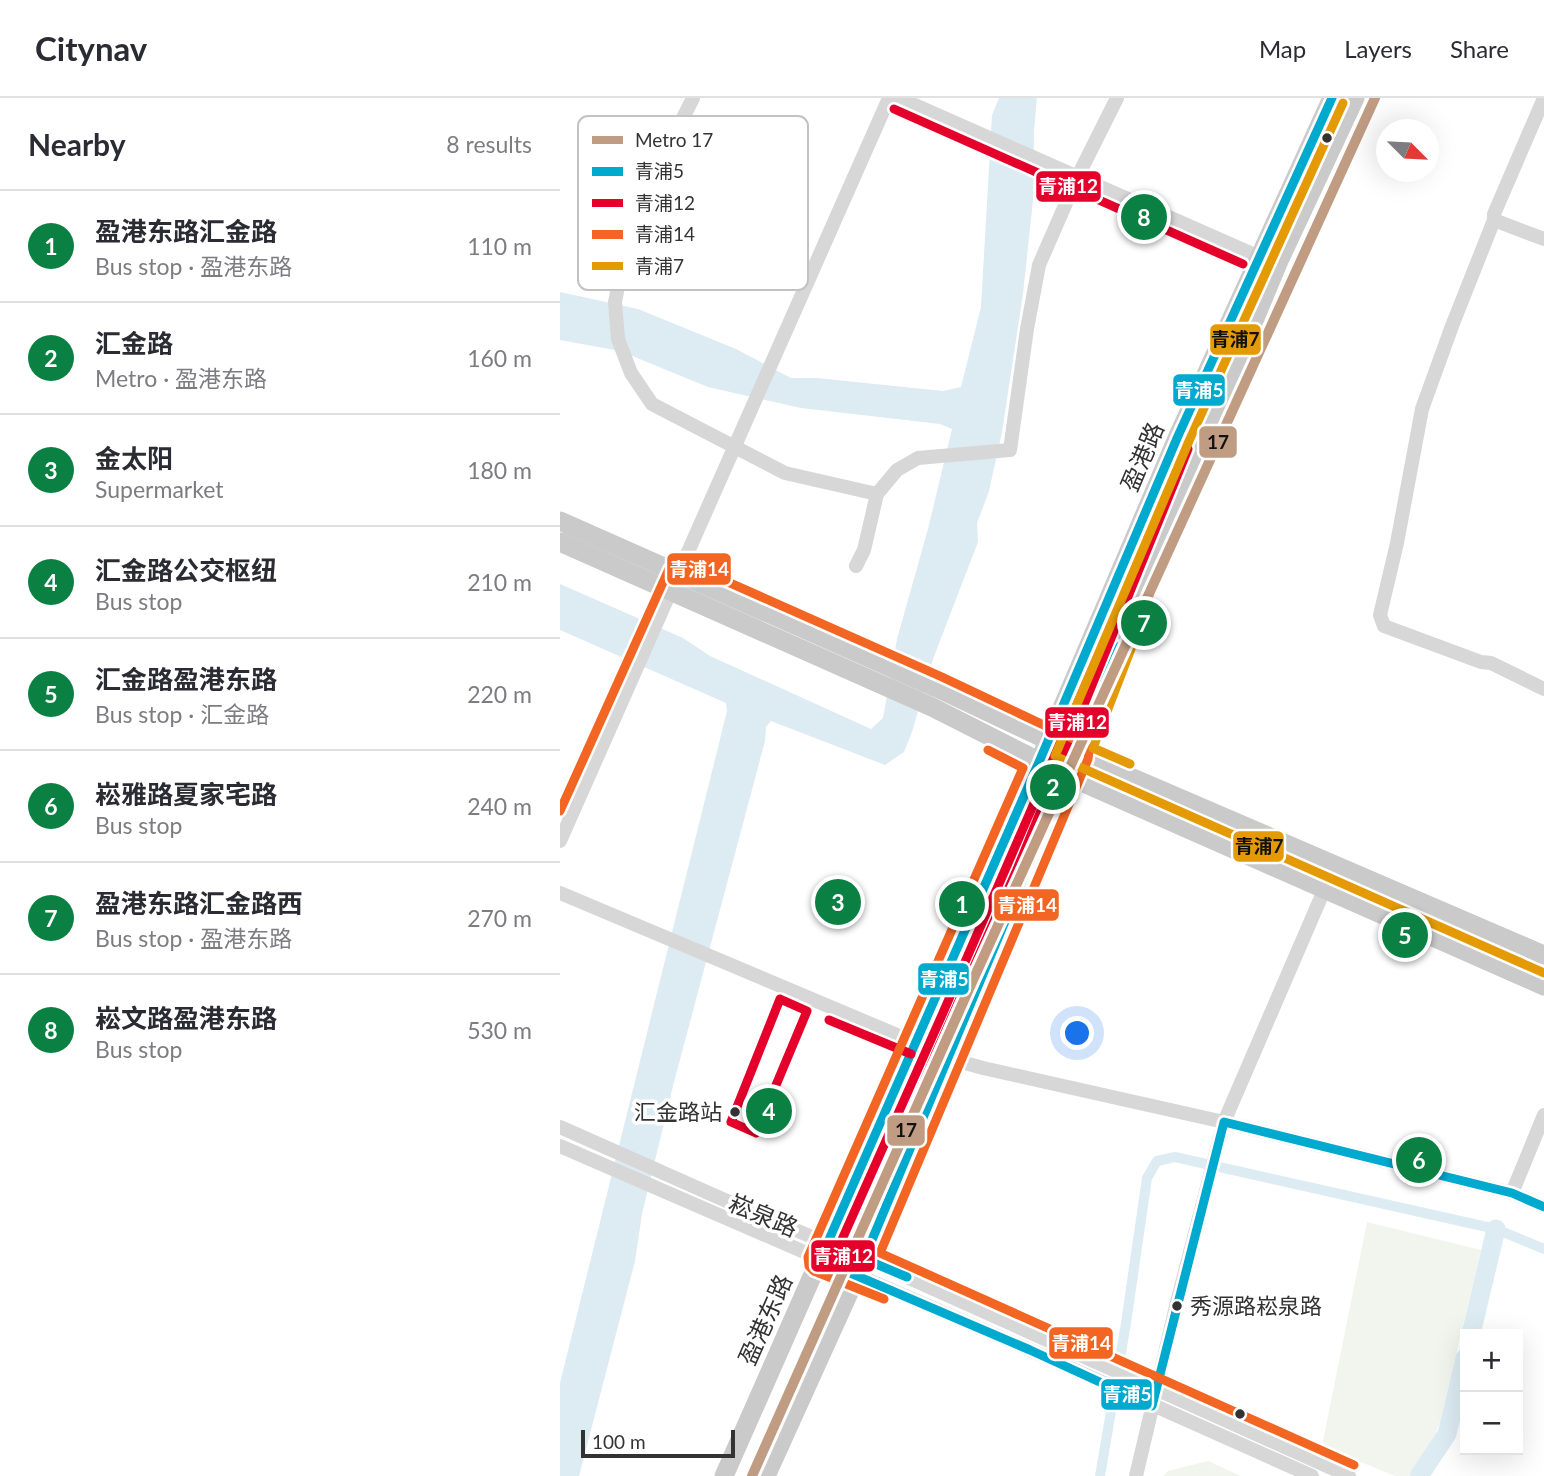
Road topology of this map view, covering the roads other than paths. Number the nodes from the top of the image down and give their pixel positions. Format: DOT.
graph roads {
  1 [pos="693,98"];
  2 [pos="890,98"];
  3 [pos="899,98"];
  4 [pos="1117,98"];
  5 [pos="1332,98"];
  6 [pos="1355,98"];
  7 [pos="1544,98"];
  8 [pos="684,116"];
  9 [pos="1079,176"];
  10 [pos="1494,220"];
  11 [pos="1544,239"];
  12 [pos="1268,261"];
  13 [pos="808,283"];
  14 [pos="617,290"];
  15 [pos="805,290"];
  16 [pos="735,448"];
  17 [pos="877,494"];
  18 [pos="560,521"];
  19 [pos="560,542"];
  20 [pos="856,566"];
  21 [pos="676,583"];
  22 [pos="1544,689"];
  23 [pos="1047,741"];
  24 [pos="1077,754"];
  25 [pos="1039,762"];
  26 [pos="1068,776"];
  27 [pos="560,841"];
  28 [pos="1325,888"];
  29 [pos="560,893"];
  30 [pos="1544,955"];
  31 [pos="1544,986"];
  32 [pos="916,1043"];
  33 [pos="947,1058"];
  34 [pos="1544,1115"];
  35 [pos="1224,1122"];
  36 [pos="560,1127"];
  37 [pos="560,1146"];
  38 [pos="1512,1194"];
  39 [pos="1544,1207"];
  40 [pos="823,1251"];
  41 [pos="861,1267"];
  42 [pos="1156,1390"];
  43 [pos="1152,1406"];
  44 [pos="724,1476"];
  45 [pos="766,1476"];
  46 [pos="1136,1476"];
  47 [pos="1312,1476"];
  48 [pos="1349,1476"];
  1 -- 8 [label="street"];
  2 -- 13 [label="street"];
  3 -- 9 [label="street"];
  4 -- 9 [label="street"];
  5 -- 12 [label="main road, 盈港路"];
  6 -- 12 [label="main road"];
  7 -- 10 [label="street"];
  9 -- 12 [label="street"];
  9 -- 17 [label="street"];
  10 -- 11 [label="street"];
  10 -- 22 [label="street"];
  12 -- 23 [label="main road, 盈港路"];
  12 -- 24 [label="main road"];
  14 -- 16 [label="street"];
  15 -- 16 [label="street"];
  16 -- 17 [label="street"];
  16 -- 21 [label="street"];
  17 -- 20 [label="street"];
  18 -- 21 [label="main road"];
  19 -- 21 [label="main road"];
  21 -- 23 [label="main road"];
  21 -- 25 [label="main road"];
  21 -- 27 [label="street"];
  23 -- 24 [label="main road"];
  23 -- 25 [label="main road, 盈港路"];
  24 -- 26 [label="main road"];
  24 -- 30 [label="main road"];
  25 -- 26 [label="main road"];
  25 -- 32 [label="main road, 盈港东路"];
  26 -- 28 [label="main road"];
  26 -- 33 [label="main road"];
  28 -- 31 [label="main road"];
  28 -- 35 [label="street"];
  29 -- 32 [label="street"];
  32 -- 40 [label="main road, 盈港东路"];
  33 -- 35 [label="street"];
  33 -- 41 [label="main road"];
  34 -- 38 [label="street"];
  35 -- 38 [label="street"];
  35 -- 42 [label="street"];
  36 -- 40 [label="street, 崧泉路"];
  37 -- 40 [label="street, 崧泉路"];
  38 -- 39 [label="street"];
  40 -- 41 [label="street, 崧泉路"];
  40 -- 44 [label="main road, 盈港东路"];
  41 -- 42 [label="street, 崧泉路"];
  41 -- 43 [label="street, 崧泉路"];
  41 -- 45 [label="main road"];
  42 -- 43 [label="street"];
  42 -- 48 [label="street, 崧泉路"];
  43 -- 46 [label="street"];
  43 -- 47 [label="street, 崧泉路"];
}
